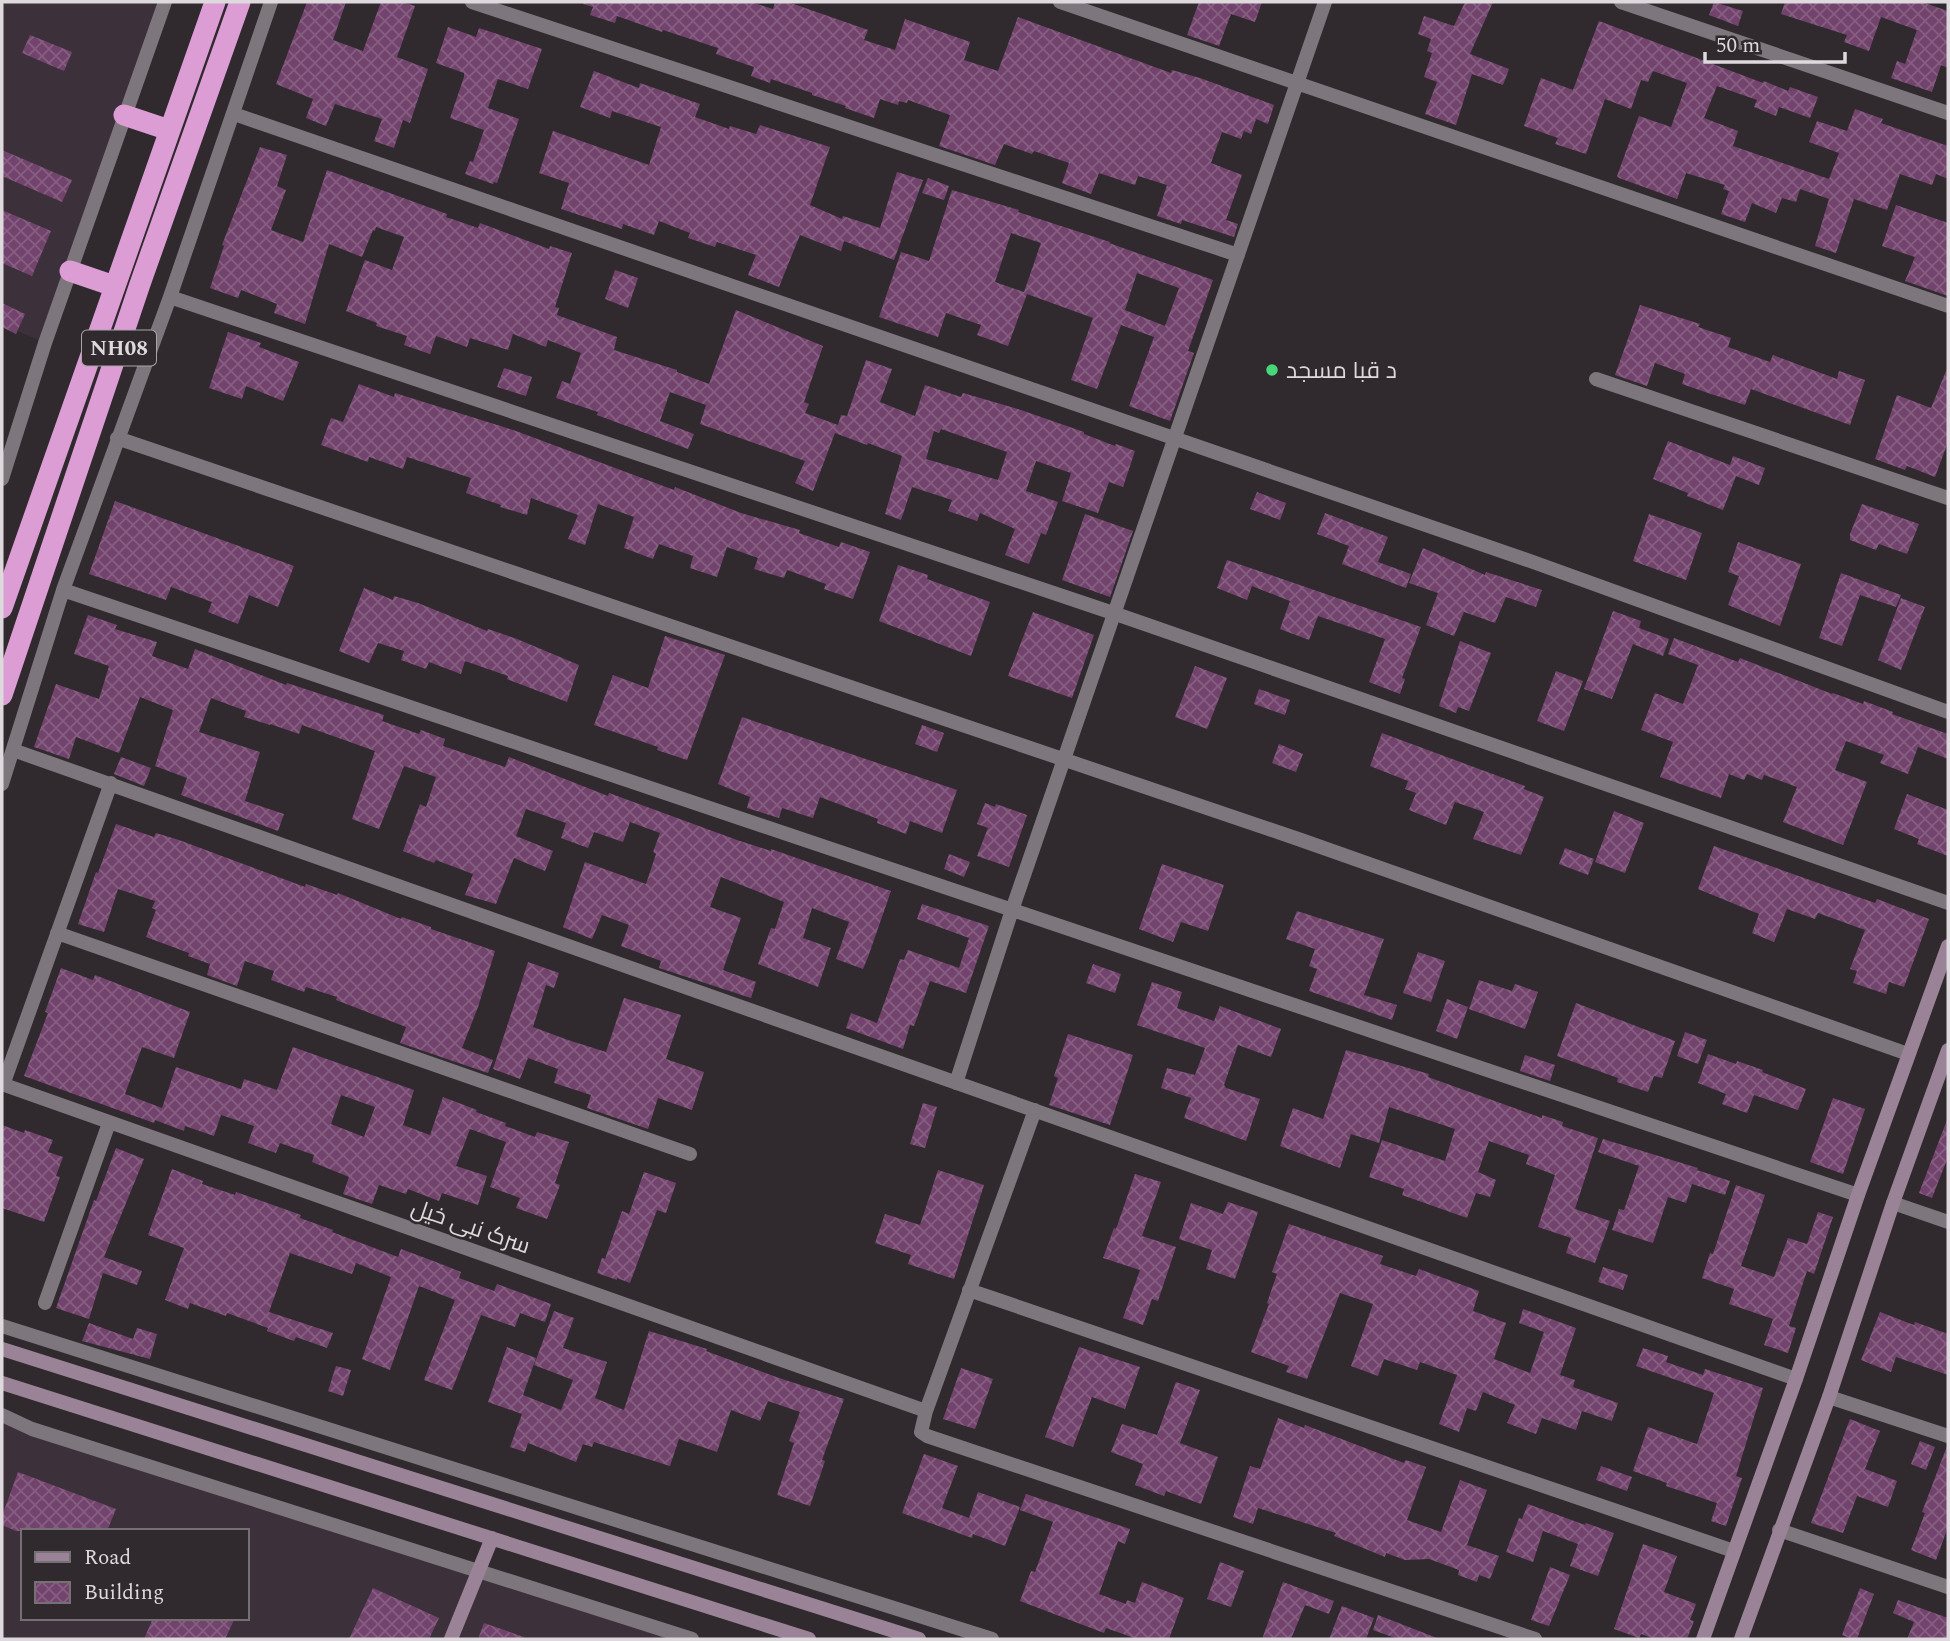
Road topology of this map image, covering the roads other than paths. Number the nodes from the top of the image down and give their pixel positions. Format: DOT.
graph roads {
  1 [pos="165,2"];
  2 [pos="215,2"];
  3 [pos="240,2"];
  4 [pos="271,2"];
  5 [pos="472,2"];
  6 [pos="1060,2"];
  7 [pos="1325,2"];
  8 [pos="1621,2"];
  9 [pos="1297,82"];
  10 [pos="1948,113"];
  11 [pos="234,114"];
  12 [pos="124,115"];
  13 [pos="169,130"];
  14 [pos="1237,255"];
  15 [pos="70,271"];
  16 [pos="114,286"];
  17 [pos="170,296"];
  18 [pos="1948,306"];
  19 [pos="1596,379"];
  20 [pos="117,438"];
  21 [pos="1175,441"];
  22 [pos="2,479"];
  23 [pos="1948,498"];
  24 [pos="63,590"];
  25 [pos="2,608"];
  26 [pos="1116,614"];
  27 [pos="2,695"];
  28 [pos="1948,712"];
  29 [pos="13,750"];
  30 [pos="1065,760"];
  31 [pos="110,783"];
  32 [pos="2,784"];
  33 [pos="1948,903"];
  34 [pos="1012,910"];
  35 [pos="57,933"];
  36 [pos="1948,946"];
  37 [pos="1948,1050"];
  38 [pos="1908,1054"];
  39 [pos="956,1083"];
  40 [pos="2,1085"];
  41 [pos="1035,1110"];
  42 [pos="109,1122"];
  43 [pos="690,1154"];
  44 [pos="1858,1195"];
  45 [pos="1893,1203"];
  46 [pos="1948,1222"];
  47 [pos="969,1290"];
  48 [pos="45,1303"];
  49 [pos="2,1326"];
  50 [pos="2,1349"];
  51 [pos="1796,1379"];
  52 [pos="2,1382"];
  53 [pos="1829,1397"];
  54 [pos="926,1411"];
  55 [pos="2,1415"];
  56 [pos="1948,1436"];
  57 [pos="1779,1530"];
  58 [pos="492,1538"];
  59 [pos="1734,1551"];
  60 [pos="479,1572"];
  61 [pos="1948,1587"];
  62 [pos="451,1639"];
  63 [pos="692,1639"];
  64 [pos="809,1639"];
  65 [pos="919,1639"];
  66 [pos="992,1639"];
  67 [pos="1535,1639"];
  68 [pos="1703,1639"];
  69 [pos="1741,1639"];
  1 -- 12 [label="street"];
  2 -- 13 [label="highway, NH08"];
  3 -- 27 [label="highway, NH08"];
  4 -- 11 [label="street"];
  5 -- 14 [label="street"];
  6 -- 9 [label="street"];
  7 -- 9 [label="street"];
  8 -- 10 [label="street"];
  9 -- 14 [label="street"];
  9 -- 18 [label="street"];
  11 -- 17 [label="street"];
  11 -- 21 [label="street"];
  12 -- 13 [label="highway"];
  12 -- 15 [label="street"];
  13 -- 16 [label="highway, NH08"];
  14 -- 21 [label="street"];
  15 -- 16 [label="highway"];
  15 -- 22 [label="street"];
  16 -- 25 [label="highway, NH08"];
  17 -- 20 [label="street"];
  17 -- 26 [label="street"];
  19 -- 23 [label="street"];
  20 -- 24 [label="street"];
  20 -- 30 [label="street"];
  21 -- 26 [label="street"];
  21 -- 28 [label="street"];
  24 -- 29 [label="street"];
  24 -- 34 [label="street"];
  26 -- 30 [label="street"];
  26 -- 33 [label="street"];
  29 -- 31 [label="street"];
  29 -- 32 [label="street"];
  30 -- 34 [label="street"];
  30 -- 38 [label="street"];
  31 -- 35 [label="street"];
  31 -- 39 [label="street"];
  34 -- 39 [label="street"];
  34 -- 44 [label="street"];
  35 -- 40 [label="street"];
  35 -- 43 [label="street"];
  36 -- 38 [label="main road"];
  37 -- 45 [label="main road"];
  38 -- 44 [label="main road"];
  39 -- 41 [label="street"];
  40 -- 42 [label="street, سرک نبی خیل"];
  41 -- 47 [label="street"];
  41 -- 51 [label="street"];
  42 -- 48 [label="street"];
  42 -- 54 [label="street, سرک نبی خیل"];
  44 -- 51 [label="main road"];
  45 -- 46 [label="street"];
  45 -- 53 [label="main road"];
  47 -- 54 [label="street"];
  47 -- 59 [label="street"];
  49 -- 66 [label="street"];
  50 -- 65 [label="main road"];
  51 -- 59 [label="main road"];
  52 -- 58 [label="main road"];
  53 -- 56 [label="street"];
  53 -- 57 [label="main road"];
  54 -- 67 [label="street"];
  55 -- 60 [label="street"];
  57 -- 61 [label="street"];
  57 -- 69 [label="main road"];
  58 -- 60 [label="main road"];
  58 -- 64 [label="main road"];
  59 -- 68 [label="main road"];
  60 -- 62 [label="main road"];
  60 -- 63 [label="street"];
}
